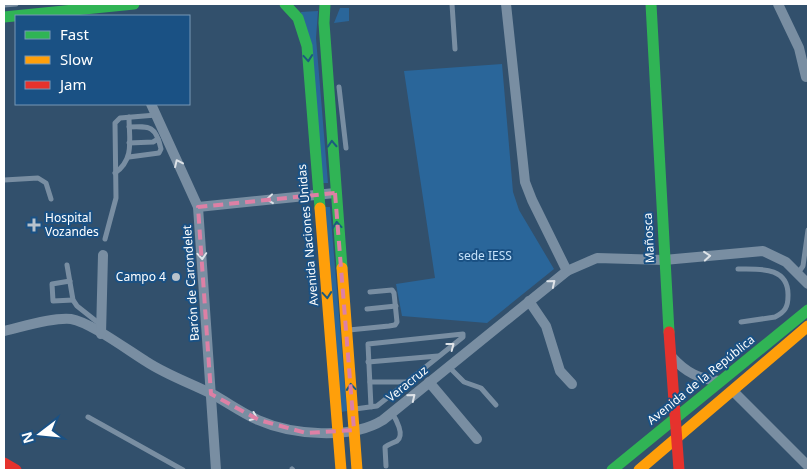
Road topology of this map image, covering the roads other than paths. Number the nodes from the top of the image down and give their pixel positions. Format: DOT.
graph roads {
  1 [pos="16,4"];
  2 [pos="60,4"];
  3 [pos="285,4"];
  4 [pos="324,4"];
  5 [pos="452,4"];
  6 [pos="506,4"];
  7 [pos="651,4"];
  8 [pos="778,4"];
  9 [pos="4,5"];
  10 [pos="128,8"];
  11 [pos="32,15"];
  12 [pos="4,17"];
  13 [pos="455,49"];
  14 [pos="806,77"];
  15 [pos="339,87"];
  16 [pos="152,105"];
  17 [pos="157,115"];
  18 [pos="128,117"];
  19 [pos="330,118"];
  20 [pos="342,118"];
  21 [pos="129,127"];
  22 [pos="158,139"];
  23 [pos="129,143"];
  24 [pos="346,148"];
  25 [pos="129,157"];
  26 [pos="115,173"];
  27 [pos="4,180"];
  28 [pos="335,192"];
  29 [pos="318,194"];
  30 [pos="51,198"];
  31 [pos="198,207"];
  32 [pos="808,230"];
  33 [pos="105,239"];
  34 [pos="103,255"];
  35 [pos="664,260"];
  36 [pos="67,264"];
  37 [pos="738,269"];
  38 [pos="794,270"];
  39 [pos="567,271"];
  40 [pos="782,277"];
  41 [pos="70,281"];
  42 [pos="808,284"];
  43 [pos="370,292"];
  44 [pos="73,300"];
  45 [pos="529,302"];
  46 [pos="396,306"];
  47 [pos="367,309"];
  48 [pos="808,310"];
  49 [pos="784,320"];
  50 [pos="740,322"];
  51 [pos="808,326"];
  52 [pos="101,330"];
  53 [pos="4,331"];
  54 [pos="346,331"];
  55 [pos="438,356"];
  56 [pos="671,356"];
  57 [pos="368,362"];
  58 [pos="449,366"];
  59 [pos="721,381"];
  60 [pos="370,382"];
  61 [pos="406,382"];
  62 [pos="429,382"];
  63 [pos="572,384"];
  64 [pos="733,391"];
  65 [pos="211,394"];
  66 [pos="496,405"];
  67 [pos="371,407"];
  68 [pos="352,409"];
  69 [pos="392,413"];
  70 [pos="88,417"];
  71 [pos="675,419"];
  72 [pos="354,430"];
  73 [pos="339,432"];
  74 [pos="477,439"];
  75 [pos="676,439"];
  76 [pos="4,464"];
  77 [pos="386,466"];
  78 [pos="808,466"];
  79 [pos="16,470"];
  80 [pos="183,470"];
  81 [pos="216,470"];
  82 [pos="341,470"];
  83 [pos="357,470"];
  84 [pos="612,470"];
  85 [pos="639,470"];
  86 [pos="679,470"];
  1 -- 9 [label="lane"];
  2 -- 12 [label="main road"];
  3 -- 29 [label="main road, Avenida Naciones Unidas, one-way"];
  4 -- 19 [label="main road"];
  5 -- 13 [label="lane"];
  6 -- 39 [label="street"];
  7 -- 35 [label="main road, Mañosca"];
  8 -- 14 [label="street"];
  10 -- 11 [label="main road"];
  15 -- 20 [label="lane"];
  16 -- 17 [label="street, Barón de Carondelet"];
  17 -- 18 [label="lane"];
  31 -- 17 [label="street, Barón de Carondelet, one-way"];
  18 -- 21 [label="lane"];
  18 -- 26 [label="lane"];
  19 -- 20 [label="lane"];
  28 -- 19 [label="main road, one-way"];
  20 -- 24 [label="lane"];
  21 -- 22 [label="lane"];
  21 -- 23 [label="lane"];
  22 -- 23 [label="lane"];
  22 -- 25 [label="lane"];
  23 -- 25 [label="lane"];
  25 -- 26 [label="lane"];
  26 -- 33 [label="lane"];
  27 -- 30 [label="lane"];
  28 -- 29 [label="street"];
  54 -- 28 [label="main road, one-way"];
  29 -- 31 [label="street, one-way"];
  29 -- 73 [label="main road, Avenida Naciones Unidas, one-way"];
  31 -- 65 [label="street, Barón de Carondelet, one-way"];
  32 -- 38 [label="lane"];
  34 -- 52 [label="street"];
  35 -- 38 [label="street, Veracruz, one-way"];
  35 -- 39 [label="street, Veracruz"];
  35 -- 56 [label="main road, Mañosca"];
  36 -- 41 [label="lane"];
  37 -- 40 [label="lane"];
  38 -- 40 [label="lane"];
  38 -- 42 [label="street, Veracruz"];
  45 -- 39 [label="street, Veracruz, one-way"];
  40 -- 49 [label="lane"];
  41 -- 44 [label="lane"];
  41 -- 44 [label="lane"];
  43 -- 46 [label="lane"];
  44 -- 52 [label="lane"];
  45 -- 58 [label="street, Veracruz"];
  45 -- 63 [label="street"];
  46 -- 47 [label="lane"];
  46 -- 54 [label="lane"];
  48 -- 49 [label="main road, Avenida de la República"];
  49 -- 50 [label="lane"];
  49 -- 59 [label="main road, Avenida de la República"];
  51 -- 64 [label="main road"];
  52 -- 53 [label="street, Veracruz"];
  52 -- 65 [label="street, Veracruz"];
  68 -- 54 [label="main road, one-way"];
  55 -- 57 [label="lane"];
  55 -- 57 [label="lane, one-way"];
  55 -- 61 [label="lane"];
  56 -- 59 [label="street"];
  56 -- 71 [label="main road, Mañosca"];
  57 -- 60 [label="lane"];
  58 -- 62 [label="street, Veracruz"];
  58 -- 66 [label="lane"];
  59 -- 71 [label="main road, Avenida de la República"];
  60 -- 61 [label="lane"];
  60 -- 67 [label="lane"];
  61 -- 67 [label="lane"];
  69 -- 62 [label="street, Veracruz, one-way"];
  62 -- 74 [label="street"];
  64 -- 75 [label="main road"];
  64 -- 78 [label="street"];
  65 -- 73 [label="street, Veracruz, one-way"];
  65 -- 81 [label="street, Barón de Carondelet"];
  67 -- 68 [label="lane"];
  68 -- 72 [label="main road"];
  69 -- 72 [label="street, Veracruz"];
  69 -- 77 [label="lane"];
  70 -- 80 [label="lane"];
  71 -- 75 [label="main road, Mañosca"];
  71 -- 84 [label="main road, Avenida de la República"];
  72 -- 73 [label="street, Veracruz"];
  72 -- 83 [label="main road"];
  73 -- 82 [label="main road, Avenida Naciones Unidas"];
  75 -- 85 [label="main road"];
  75 -- 86 [label="main road, Mañosca"];
  76 -- 79 [label="main road"];
}
